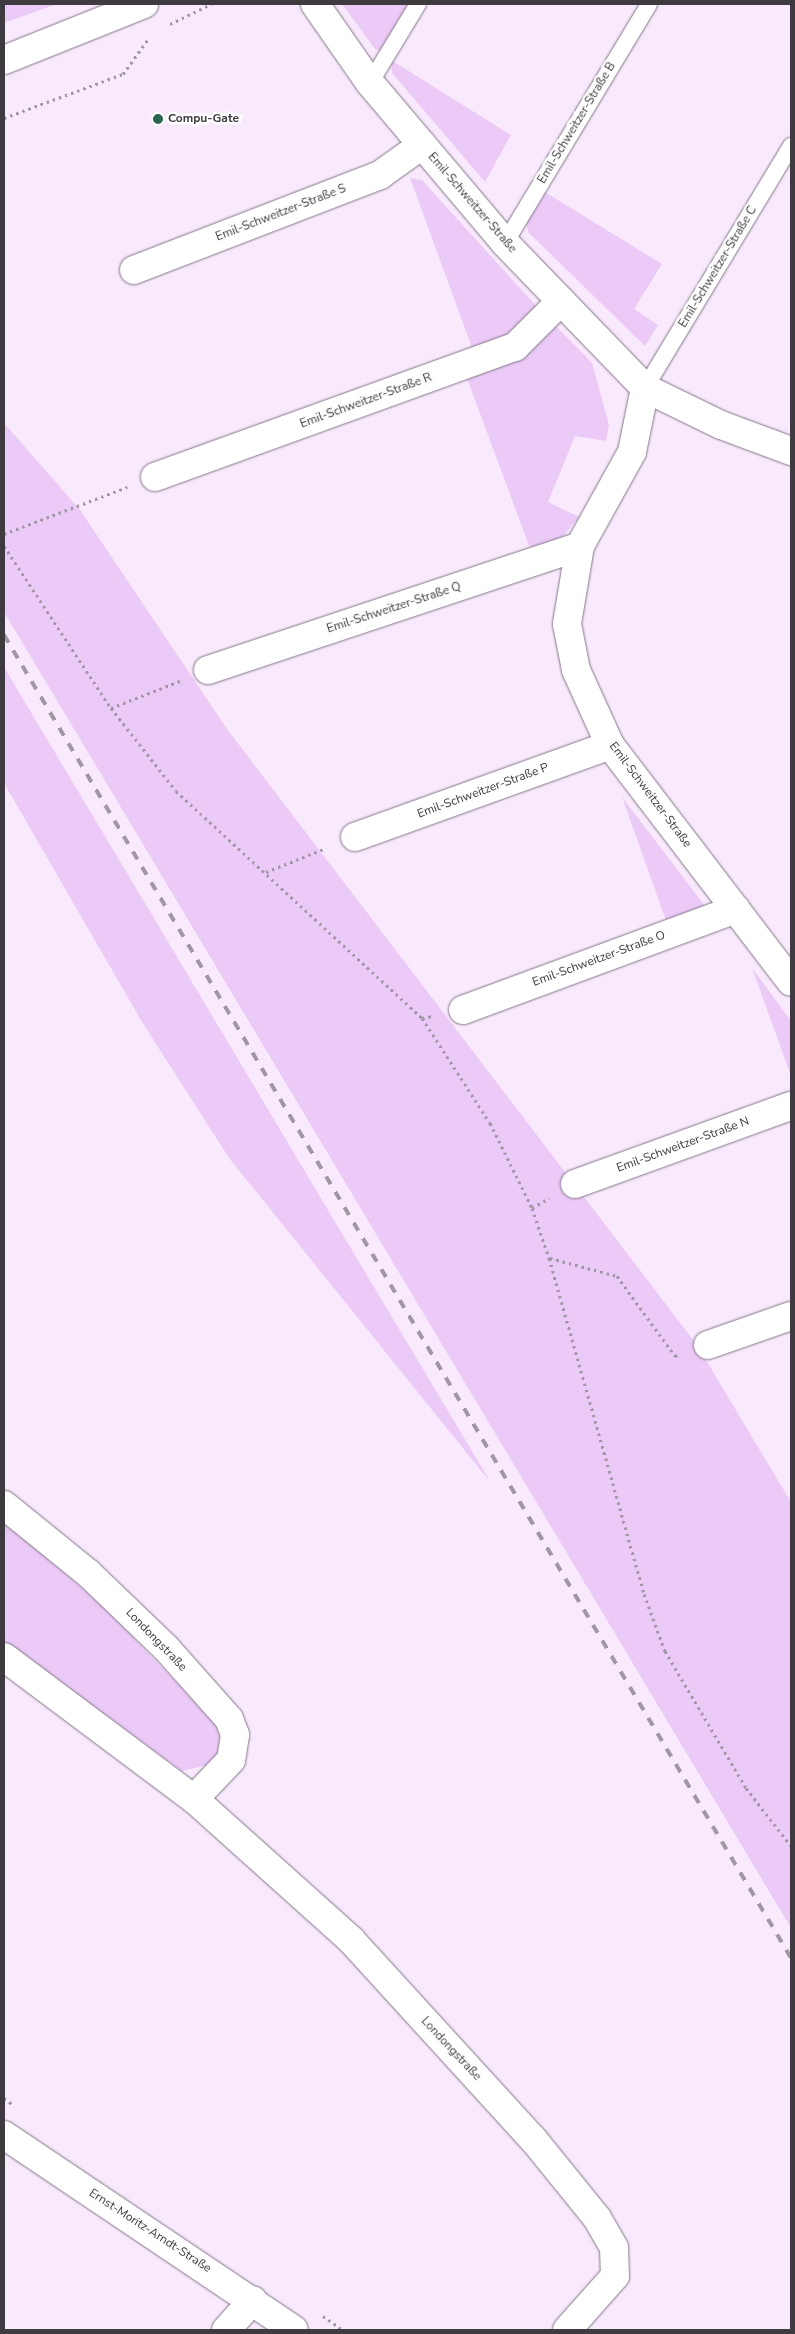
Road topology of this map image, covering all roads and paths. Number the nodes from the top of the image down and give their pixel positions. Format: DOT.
graph roads {
  1 [pos="144,4"];
  2 [pos="211,4"];
  3 [pos="315,4"];
  4 [pos="418,4"];
  5 [pos="649,4"];
  6 [pos="160,28"];
  7 [pos="152,33"];
  8 [pos="4,60"];
  9 [pos="370,83"];
  10 [pos="4,118"];
  11 [pos="422,145"];
  12 [pos="791,146"];
  13 [pos="505,243"];
  14 [pos="134,270"];
  15 [pos="561,301"];
  16 [pos="645,388"];
  17 [pos="791,450"];
  18 [pos="155,477"];
  19 [pos="4,534"];
  20 [pos="4,546"];
  21 [pos="580,546"];
  22 [pos="208,670"];
  23 [pos="111,708"];
  24 [pos="610,745"];
  25 [pos="355,837"];
  26 [pos="266,872"];
  27 [pos="736,909"];
  28 [pos="791,982"];
  29 [pos="463,1010"];
  30 [pos="791,1106"];
  31 [pos="575,1184"];
  32 [pos="549,1258"];
  33 [pos="791,1316"];
  34 [pos="708,1344"];
  35 [pos="4,1505"];
  36 [pos="4,1657"];
  37 [pos="194,1799"];
  38 [pos="791,1846"];
  39 [pos="4,2135"];
  40 [pos="254,2300"];
  41 [pos="226,2330"];
  42 [pos="294,2330"];
  43 [pos="567,2330"];
  1 -- 8 [label="street"];
  2 -- 6 [label="path"];
  3 -- 9 [label="street, Emil-Schweitzer-Straße"];
  4 -- 9 [label="lane"];
  5 -- 13 [label="lane, Emil-Schweitzer-Straße B"];
  7 -- 10 [label="path"];
  9 -- 11 [label="street, Emil-Schweitzer-Straße"];
  11 -- 13 [label="street, Emil-Schweitzer-Straße"];
  11 -- 14 [label="street, Emil-Schweitzer-Straße S"];
  12 -- 16 [label="lane, Emil-Schweitzer-Straße C"];
  13 -- 15 [label="street, Emil-Schweitzer-Straße"];
  15 -- 16 [label="street, Emil-Schweitzer-Straße"];
  15 -- 18 [label="street, Emil-Schweitzer-Straße R"];
  16 -- 17 [label="street, Emil-Schweitzer-Straße"];
  16 -- 21 [label="street, Emil-Schweitzer-Straße"];
  18 -- 19 [label="path"];
  20 -- 23 [label="path"];
  21 -- 22 [label="street, Emil-Schweitzer-Straße Q"];
  21 -- 24 [label="street, Emil-Schweitzer-Straße"];
  22 -- 23 [label="path"];
  23 -- 26 [label="path"];
  24 -- 25 [label="street, Emil-Schweitzer-Straße P"];
  24 -- 27 [label="street, Emil-Schweitzer-Straße"];
  25 -- 26 [label="path"];
  26 -- 32 [label="path"];
  27 -- 28 [label="street, Emil-Schweitzer-Straße"];
  27 -- 29 [label="street, Emil-Schweitzer-Straße O"];
  30 -- 31 [label="street, Emil-Schweitzer-Straße N"];
  32 -- 34 [label="path"];
  32 -- 38 [label="path"];
  33 -- 34 [label="street"];
  35 -- 37 [label="street, Londongstraße"];
  36 -- 37 [label="street, Londongstraße"];
  37 -- 43 [label="street, Londongstraße"];
  39 -- 40 [label="street, Ernst-Moritz-Arndt-Straße"];
  40 -- 41 [label="street"];
  40 -- 42 [label="street, Ernst-Moritz-Arndt-Straße"];
}
